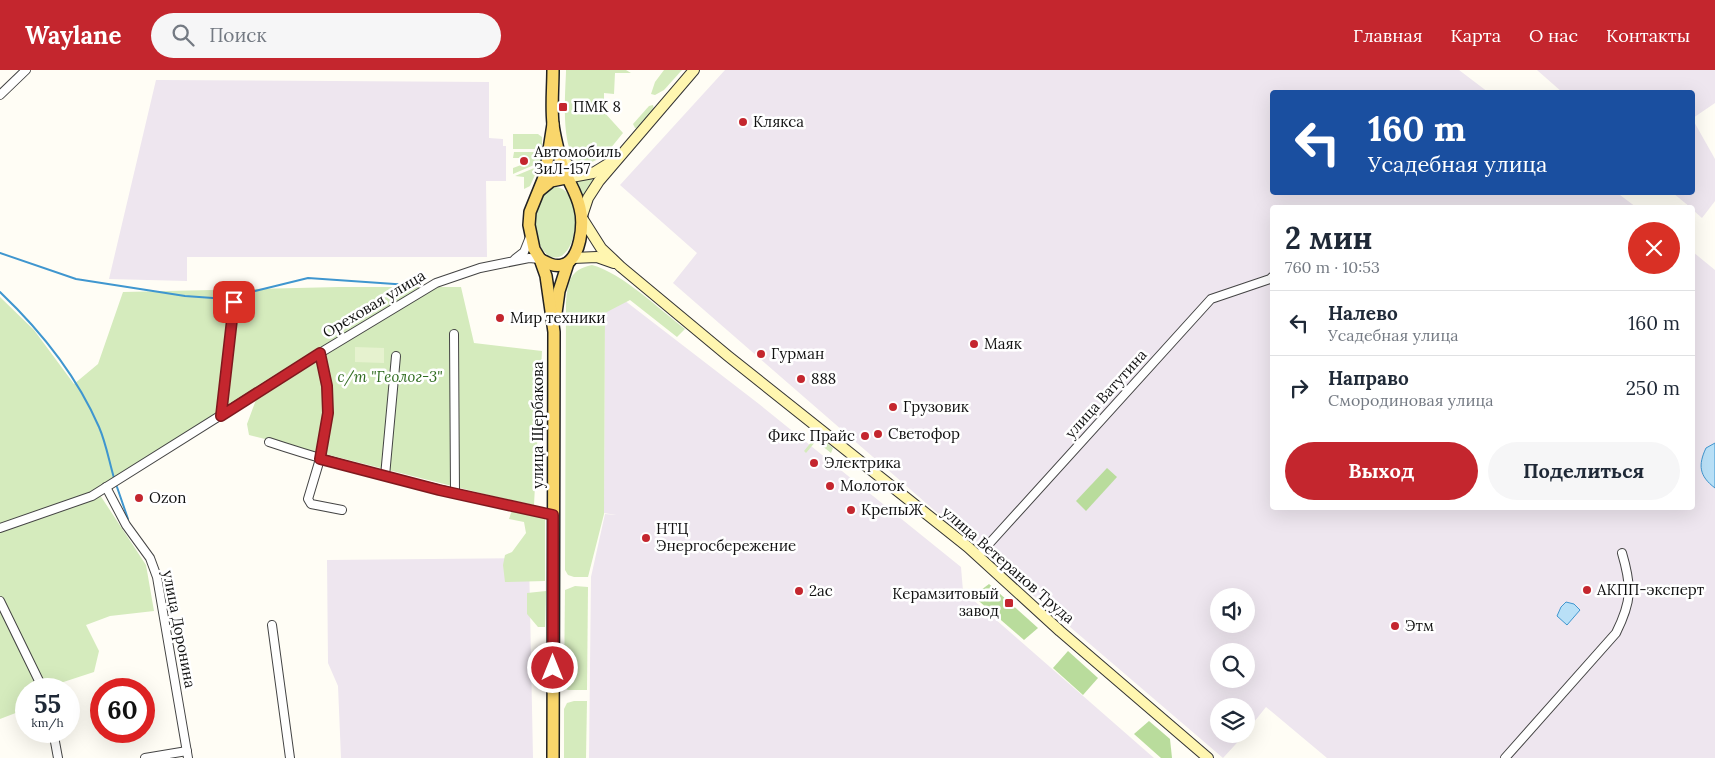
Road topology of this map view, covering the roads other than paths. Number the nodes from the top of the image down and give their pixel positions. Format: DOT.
graph roads {
  1 [pos="26,70"];
  2 [pos="553,70"];
  3 [pos="694,70"];
  4 [pos="0,95"];
  5 [pos="553,124"];
  6 [pos="623,152"];
  7 [pos="559,154"];
  8 [pos="592,172"];
  9 [pos="566,178"];
  10 [pos="538,192"];
  11 [pos="582,217"];
  12 [pos="530,237"];
  13 [pos="540,259"];
  14 [pos="571,260"];
  15 [pos="514,261"];
  16 [pos="622,267"];
  17 [pos="1270,280"];
  18 [pos="234,302"];
  19 [pos="554,332"];
  20 [pos="454,334"];
  21 [pos="320,353"];
  22 [pos="396,356"];
  23 [pos="221,416"];
  24 [pos="269,442"];
  25 [pos="320,459"];
  26 [pos="385,476"];
  27 [pos="106,487"];
  28 [pos="455,494"];
  29 [pos="342,510"];
  30 [pos="553,515"];
  31 [pos="0,528"];
  32 [pos="1622,554"];
  33 [pos="978,556"];
  34 [pos="0,601"];
  35 [pos="272,625"];
  36 [pos="38,678"];
  37 [pos="55,743"];
  38 [pos="188,754"];
  39 [pos="58,758"];
  40 [pos="145,758"];
  41 [pos="290,758"];
  42 [pos="552,758"];
  43 [pos="1208,758"];
  44 [pos="1505,758"];
  1 -- 4 [label="street"];
  2 -- 5 [label="main road"];
  3 -- 6 [label="main road"];
  5 -- 7 [label="main road"];
  5 -- 10 [label="main road"];
  6 -- 8 [label="main road"];
  6 -- 11 [label="main road"];
  7 -- 8 [label="main road"];
  7 -- 9 [label="main road"];
  8 -- 9 [label="main road"];
  9 -- 10 [label="main road"];
  9 -- 11 [label="main road"];
  10 -- 12 [label="main road"];
  11 -- 14 [label="main road"];
  11 -- 16 [label="main road"];
  12 -- 13 [label="main road"];
  12 -- 15 [label="street"];
  13 -- 14 [label="main road"];
  13 -- 15 [label="street, Ореховая улица"];
  13 -- 19 [label="main road"];
  14 -- 16 [label="main road"];
  14 -- 19 [label="main road"];
  15 -- 21 [label="street, Ореховая улица"];
  16 -- 33 [label="main road, улица Ветеранов Труда"];
  17 -- 33 [label="street, улица Ватутина"];
  18 -- 23 [label="street"];
  19 -- 30 [label="main road, улица Щербакова"];
  20 -- 28 [label="street"];
  21 -- 23 [label="street, Ореховая улица"];
  21 -- 25 [label="street"];
  22 -- 26 [label="street"];
  23 -- 27 [label="street, Ореховая улица"];
  24 -- 25 [label="street"];
  25 -- 26 [label="street"];
  25 -- 29 [label="street"];
  26 -- 28 [label="street"];
  27 -- 31 [label="street, Ореховая улица"];
  27 -- 38 [label="street, улица Доронина"];
  28 -- 30 [label="street"];
  30 -- 42 [label="main road, улица Щербакова"];
  32 -- 44 [label="street"];
  33 -- 43 [label="main road, улица Ветеранов Труда"];
  34 -- 36 [label="street"];
  35 -- 41 [label="street"];
  37 -- 39 [label="street"];
  38 -- 40 [label="street"];
}
